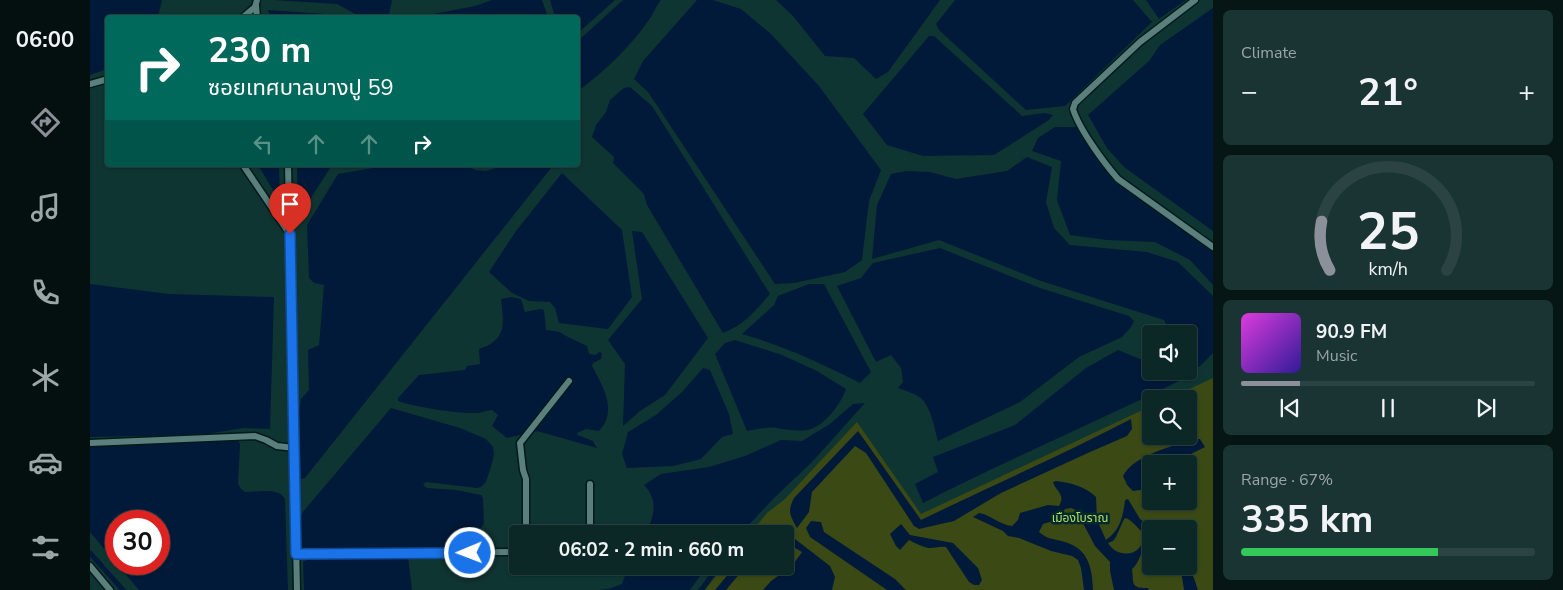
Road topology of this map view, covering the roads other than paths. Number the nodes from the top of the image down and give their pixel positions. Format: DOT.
graph roads {
  1 [pos="1195,0"];
  2 [pos="256,3"];
  3 [pos="245,15"];
  4 [pos="105,80"];
  5 [pos="90,84"];
  6 [pos="244,167"];
  7 [pos="288,167"];
  8 [pos="290,234"];
  9 [pos="1213,247"];
  10 [pos="569,381"];
  11 [pos="90,444"];
  12 [pos="294,448"];
  13 [pos="590,484"];
  14 [pos="526,525"];
  15 [pos="590,525"];
  16 [pos="509,552"];
  17 [pos="296,554"];
  18 [pos="90,566"];
  19 [pos="110,590"];
  20 [pos="297,590"];
  1 -- 9 [label="street"];
  2 -- 3 [label="street"];
  4 -- 5 [label="street"];
  6 -- 8 [label="street"];
  7 -- 8 [label="street"];
  8 -- 12 [label="street"];
  10 -- 14 [label="street"];
  11 -- 12 [label="street"];
  12 -- 17 [label="street"];
  13 -- 15 [label="street"];
  16 -- 17 [label="street"];
  17 -- 20 [label="street"];
  18 -- 19 [label="street"];
}
